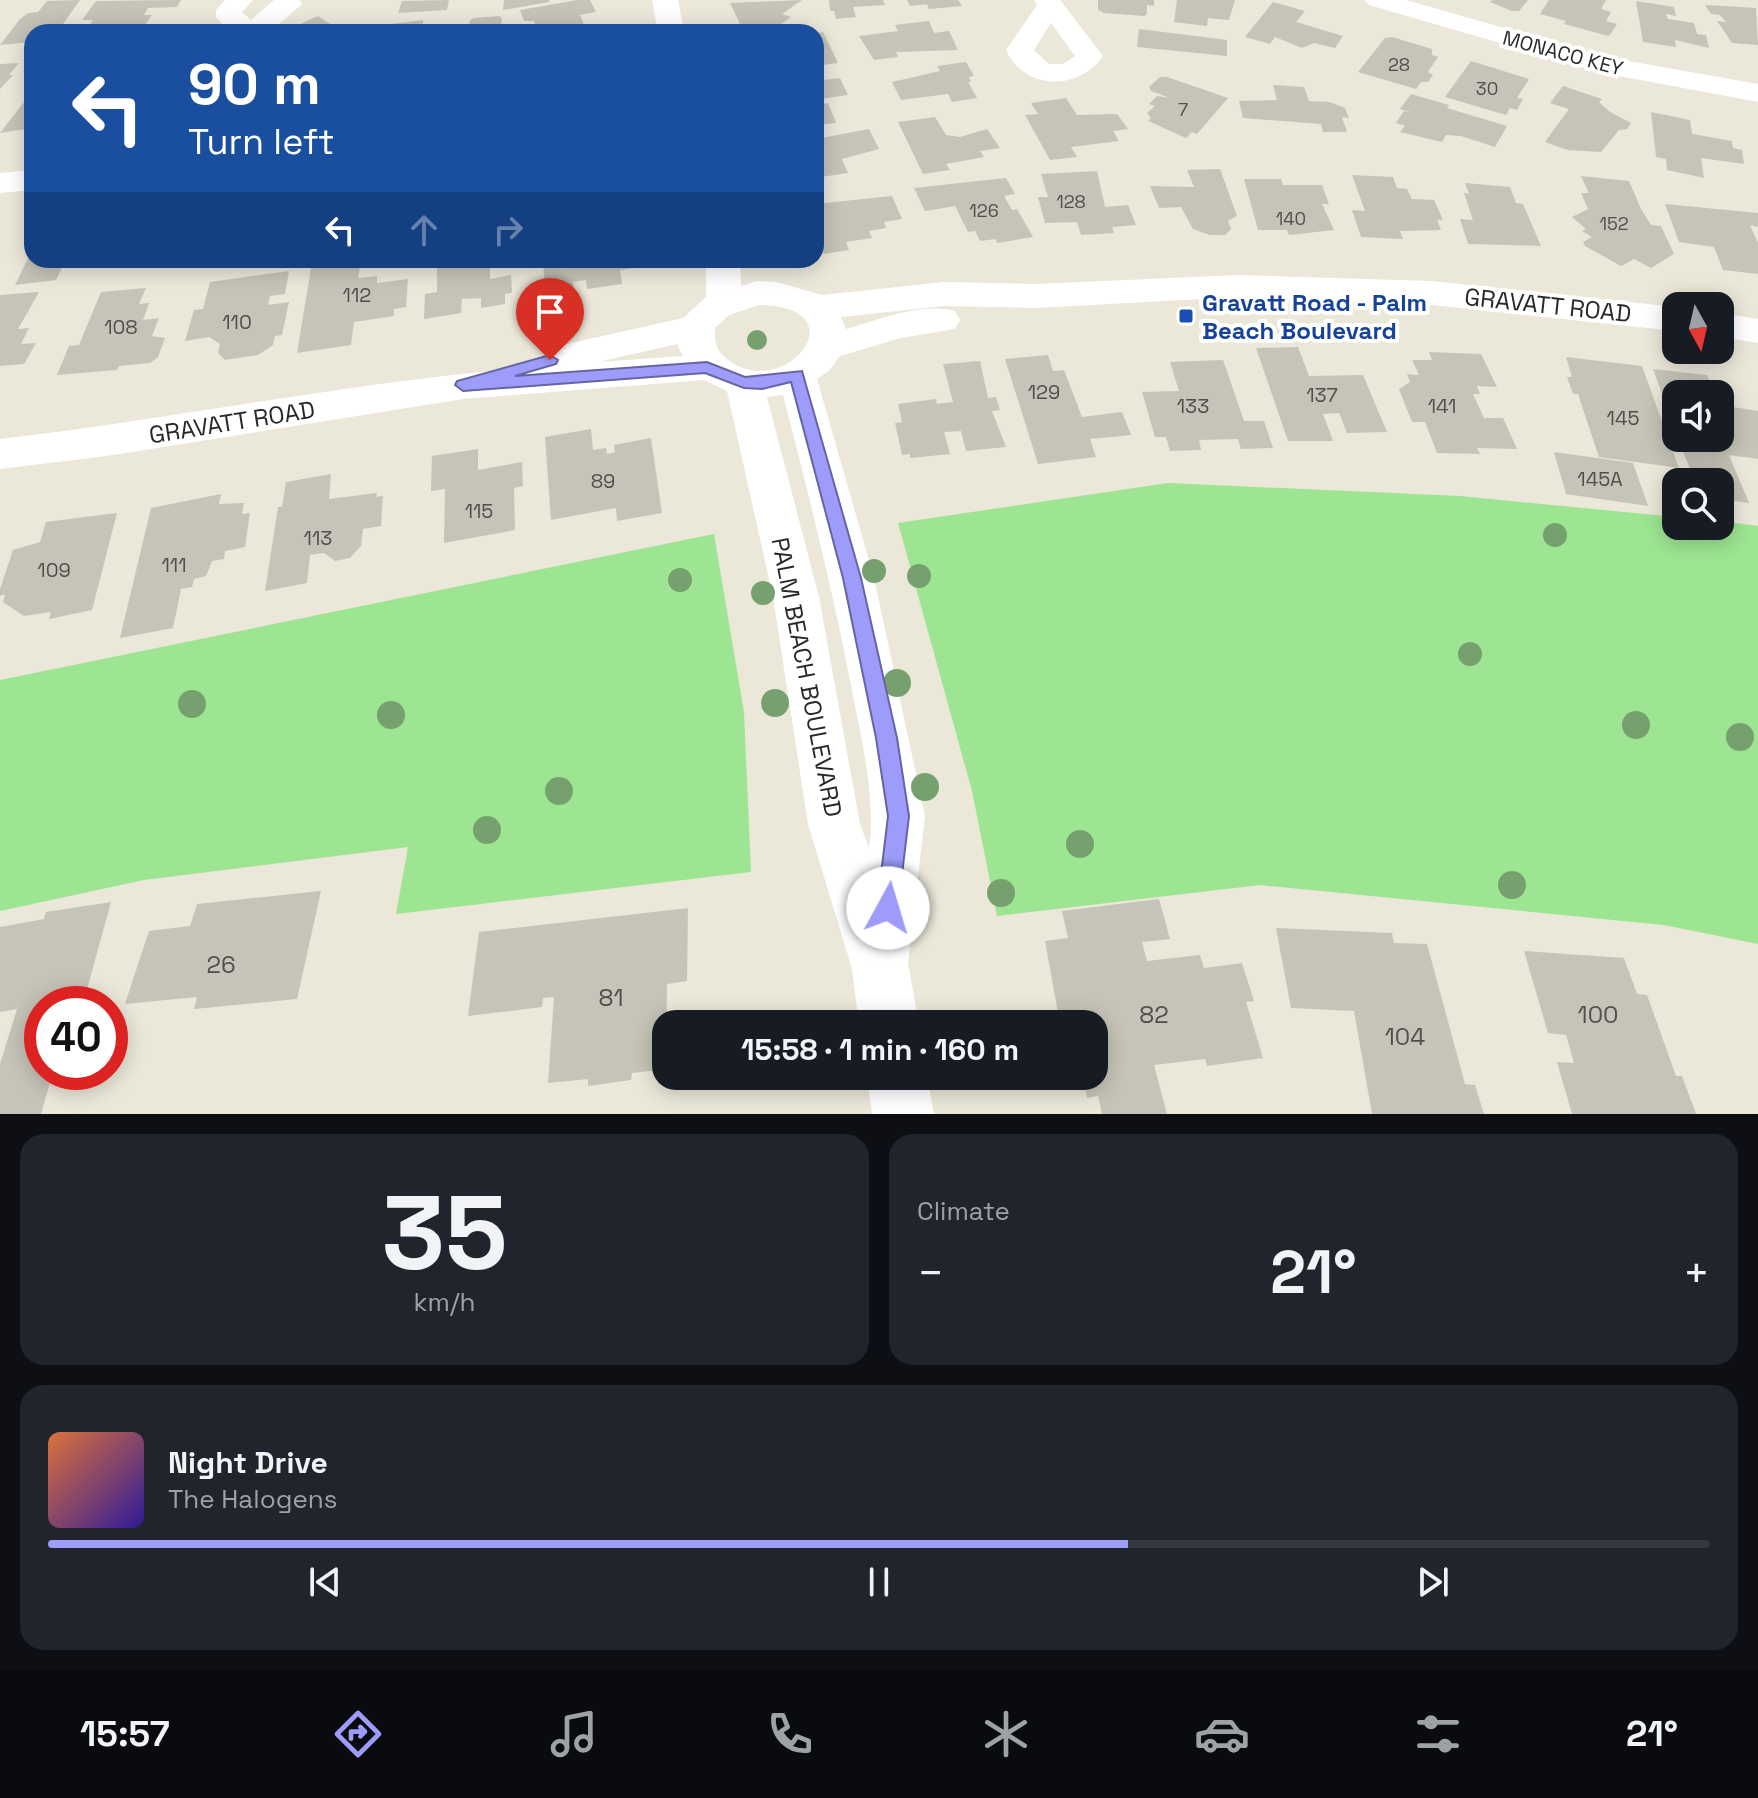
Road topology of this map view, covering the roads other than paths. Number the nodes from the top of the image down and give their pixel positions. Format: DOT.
graph roads {
  1 [pos="240,0"];
  2 [pos="287,0"];
  3 [pos="665,0"];
  4 [pos="1378,0"];
  5 [pos="240,24"];
  6 [pos="264,24"];
  7 [pos="670,24"];
  8 [pos="1756,91"];
  9 [pos="24,181"];
  10 [pos="0,183"];
  11 [pos="723,268"];
  12 [pos="762,268"];
  13 [pos="775,293"];
  14 [pos="1037,296"];
  15 [pos="724,302"];
  16 [pos="815,308"];
  17 [pos="1662,317"];
  18 [pos="697,327"];
  19 [pos="1734,327"];
  20 [pos="1758,331"];
  21 [pos="812,361"];
  22 [pos="725,375"];
  23 [pos="463,385"];
  24 [pos="0,454"];
  25 [pos="881,969"];
  26 [pos="887,1010"];
  27 [pos="899,1090"];
  28 [pos="903,1114"];
  1 -- 5 [label="street"];
  2 -- 6 [label="street"];
  3 -- 7 [label="street"];
  4 -- 8 [label="street, MONACO KEY"];
  9 -- 10 [label="street"];
  11 -- 15 [label="street"];
  12 -- 13 [label="street"];
  13 -- 15 [label="street"];
  13 -- 16 [label="street"];
  14 -- 16 [label="street, GRAVATT ROAD"];
  14 -- 17 [label="street, GRAVATT ROAD"];
  14 -- 21 [label="street, GRAVATT ROAD"];
  15 -- 18 [label="street"];
  16 -- 21 [label="street"];
  18 -- 22 [label="street"];
  18 -- 23 [label="street, GRAVATT ROAD"];
  19 -- 20 [label="street"];
  21 -- 22 [label="street"];
  21 -- 25 [label="street, PALM BEACH BOULEVARD"];
  22 -- 23 [label="street, GRAVATT ROAD"];
  22 -- 25 [label="street, PALM BEACH BOULEVARD"];
  23 -- 24 [label="street, GRAVATT ROAD"];
  25 -- 26 [label="street, PALM BEACH BOULEVARD"];
  27 -- 28 [label="street"];
}
